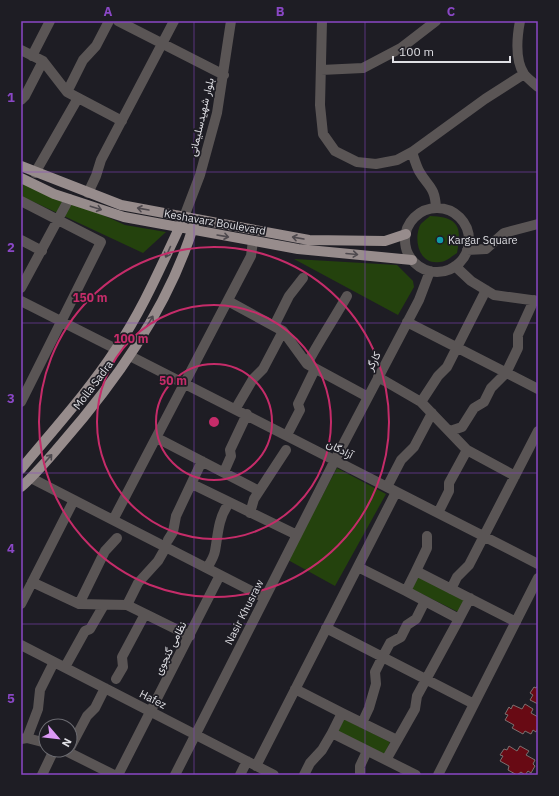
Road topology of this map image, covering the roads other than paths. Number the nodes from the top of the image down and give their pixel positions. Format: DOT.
graph roads {
  1 [pos="50,21"];
  2 [pos="109,21"];
  3 [pos="118,21"];
  4 [pos="174,21"];
  5 [pos="231,21"];
  6 [pos="322,21"];
  7 [pos="436,21"];
  8 [pos="520,21"];
  9 [pos="162,43"];
  10 [pos="21,50"];
  11 [pos="32,56"];
  12 [pos="43,61"];
  13 [pos="321,70"];
  14 [pos="524,74"];
  15 [pos="224,75"];
  16 [pos="538,87"];
  17 [pos="68,92"];
  18 [pos="78,98"];
  19 [pos="21,100"];
  20 [pos="122,121"];
  21 [pos="412,152"];
  22 [pos="21,166"];
  23 [pos="35,173"];
  24 [pos="21,178"];
  25 [pos="88,193"];
  26 [pos="69,199"];
  27 [pos="21,201"];
  28 [pos="436,208"];
  29 [pos="184,217"];
  30 [pos="195,219"];
  31 [pos="58,220"];
  32 [pos="538,224"];
  33 [pos="179,228"];
  34 [pos="192,230"];
  35 [pos="406,234"];
  36 [pos="21,240"];
  37 [pos="253,241"];
  38 [pos="467,250"];
  39 [pos="42,251"];
  40 [pos="412,260"];
  41 [pos="455,266"];
  42 [pos="430,271"];
  43 [pos="303,278"];
  44 [pos="21,288"];
  45 [pos="486,290"];
  46 [pos="347,296"];
  47 [pos="21,300"];
  48 [pos="228,301"];
  49 [pos="536,301"];
  50 [pos="60,321"];
  51 [pos="407,322"];
  52 [pos="274,326"];
  53 [pos="283,331"];
  54 [pos="457,348"];
  55 [pos="116,349"];
  56 [pos="130,356"];
  57 [pos="311,367"];
  58 [pos="506,373"];
  59 [pos="378,377"];
  60 [pos="185,383"];
  61 [pos="23,390"];
  62 [pos="538,390"];
  63 [pos="368,397"];
  64 [pos="21,402"];
  65 [pos="421,402"];
  66 [pos="236,408"];
  67 [pos="432,413"];
  68 [pos="247,414"];
  69 [pos="450,431"];
  70 [pos="538,431"];
  71 [pos="287,435"];
  72 [pos="156,438"];
  73 [pos="286,450"];
  74 [pos="467,450"];
  75 [pos="335,460"];
  76 [pos="202,461"];
  77 [pos="21,469"];
  78 [pos="224,472"];
  79 [pos="515,476"];
  80 [pos="31,478"];
  81 [pos="192,484"];
  82 [pos="21,487"];
  83 [pos="387,487"];
  84 [pos="259,491"];
  85 [pos="396,492"];
  86 [pos="74,500"];
  87 [pos="227,506"];
  88 [pos="250,512"];
  89 [pos="438,513"];
  90 [pos="113,520"];
  91 [pos="296,536"];
  92 [pos="427,536"];
  93 [pos="484,537"];
  94 [pos="118,538"];
  95 [pos="167,544"];
  96 [pos="538,564"];
  97 [pos="358,567"];
  98 [pos="208,568"];
  99 [pos="416,571"];
  100 [pos="220,575"];
  101 [pos="538,578"];
  102 [pos="32,582"];
  103 [pos="451,589"];
  104 [pos="406,591"];
  105 [pos="265,598"];
  106 [pos="470,598"];
  107 [pos="426,601"];
  108 [pos="21,604"];
  109 [pos="79,604"];
  110 [pos="104,605"];
  111 [pos="127,605"];
  112 [pos="145,614"];
  113 [pos="459,619"];
  114 [pos="516,622"];
  115 [pos="326,628"];
  116 [pos="190,636"];
  117 [pos="21,645"];
  118 [pos="383,656"];
  119 [pos="54,662"];
  120 [pos="65,667"];
  121 [pos="427,678"];
  122 [pos="116,679"];
  123 [pos="105,688"];
  124 [pos="295,689"];
  125 [pos="474,704"];
  126 [pos="151,712"];
  127 [pos="342,713"];
  128 [pos="362,723"];
  129 [pos="78,732"];
  130 [pos="332,733"];
  131 [pos="195,734"];
  132 [pos="24,738"];
  133 [pos="397,740"];
  134 [pos="38,741"];
  135 [pos="367,751"];
  136 [pos="78,755"];
  137 [pos="50,758"];
  138 [pos="386,760"];
  139 [pos="252,763"];
  140 [pos="42,775"];
  141 [pos="114,775"];
  142 [pos="118,775"];
  143 [pos="175,775"];
  144 [pos="240,775"];
  145 [pos="274,775"];
  146 [pos="304,775"];
  147 [pos="360,775"];
  148 [pos="416,775"];
  149 [pos="438,775"];
  1 -- 11 [label="street"];
  2 -- 17 [label="street"];
  3 -- 9 [label="street"];
  4 -- 9 [label="street"];
  5 -- 15 [label="street, بلوار شهیدسلیمانی"];
  6 -- 13 [label="street"];
  7 -- 13 [label="street"];
  8 -- 14 [label="street"];
  9 -- 15 [label="street"];
  9 -- 20 [label="street"];
  10 -- 11 [label="street"];
  11 -- 12 [label="street"];
  12 -- 17 [label="street"];
  12 -- 19 [label="street"];
  13 -- 21 [label="street"];
  14 -- 16 [label="street"];
  14 -- 21 [label="street"];
  15 -- 29 [label="street, بلوار شهیدسلیمانی"];
  17 -- 18 [label="street"];
  18 -- 20 [label="street"];
  18 -- 23 [label="street"];
  20 -- 25 [label="street"];
  21 -- 28 [label="street"];
  22 -- 23 [label="main road, Keshavarz Boulevard"];
  23 -- 25 [label="main road, Keshavarz Boulevard"];
  24 -- 26 [label="main road, Keshavarz Boulevard"];
  29 -- 25 [label="main road, Keshavarz Boulevard, one-way"];
  26 -- 31 [label="street"];
  26 -- 33 [label="main road, Keshavarz Boulevard, one-way"];
  27 -- 31 [label="street"];
  28 -- 35 [label="street"];
  28 -- 38 [label="street"];
  29 -- 30 [label="main road, Keshavarz Boulevard"];
  29 -- 33 [label="main road, Molla Sadra"];
  30 -- 34 [label="main road, Molla Sadra"];
  35 -- 30 [label="main road, Keshavarz Boulevard, one-way"];
  31 -- 39 [label="street"];
  31 -- 50 [label="street"];
  32 -- 38 [label="street"];
  33 -- 34 [label="main road, Keshavarz Boulevard"];
  33 -- 55 [label="main road, Molla Sadra, one-way"];
  34 -- 37 [label="main road, Keshavarz Boulevard, one-way"];
  56 -- 34 [label="main road, Molla Sadra, one-way"];
  35 -- 40 [label="street"];
  36 -- 39 [label="street"];
  37 -- 40 [label="main road, Keshavarz Boulevard, one-way"];
  37 -- 48 [label="street"];
  38 -- 41 [label="street"];
  39 -- 44 [label="street"];
  40 -- 42 [label="street"];
  41 -- 42 [label="street"];
  41 -- 45 [label="street"];
  42 -- 51 [label="street, کارگر"];
  43 -- 52 [label="street"];
  45 -- 49 [label="street"];
  45 -- 54 [label="street"];
  46 -- 57 [label="street"];
  47 -- 50 [label="street"];
  48 -- 52 [label="street"];
  48 -- 60 [label="street"];
  49 -- 58 [label="street"];
  50 -- 55 [label="street"];
  50 -- 61 [label="street"];
  51 -- 54 [label="street"];
  51 -- 59 [label="street, کارگر"];
  52 -- 53 [label="street"];
  53 -- 57 [label="street"];
  53 -- 66 [label="street"];
  54 -- 58 [label="street"];
  54 -- 65 [label="street"];
  55 -- 77 [label="main road, Molla Sadra"];
  56 -- 60 [label="street, آزادگان"];
  80 -- 56 [label="main road, Molla Sadra, one-way"];
  57 -- 63 [label="street"];
  57 -- 71 [label="street"];
  58 -- 62 [label="street"];
  58 -- 69 [label="street"];
  59 -- 63 [label="street, کارگر"];
  59 -- 65 [label="street"];
  60 -- 66 [label="street, آزادگان"];
  60 -- 72 [label="street"];
  61 -- 64 [label="street"];
  63 -- 75 [label="street, کارگر"];
  65 -- 67 [label="street"];
  66 -- 68 [label="street, آزادگان"];
  67 -- 69 [label="street"];
  67 -- 83 [label="street"];
  68 -- 71 [label="street, آزادگان"];
  68 -- 78 [label="street"];
  69 -- 74 [label="street"];
  70 -- 79 [label="street"];
  71 -- 75 [label="street, آزادگان"];
  72 -- 76 [label="street"];
  72 -- 90 [label="street"];
  73 -- 84 [label="street"];
  74 -- 79 [label="street"];
  74 -- 89 [label="street"];
  75 -- 83 [label="street, آزادگان"];
  75 -- 91 [label="street, Nasir Khusraw"];
  76 -- 78 [label="street"];
  76 -- 81 [label="street"];
  78 -- 84 [label="street"];
  79 -- 93 [label="street"];
  80 -- 82 [label="main road, Molla Sadra"];
  80 -- 86 [label="street"];
  81 -- 88 [label="street"];
  81 -- 95 [label="street"];
  83 -- 85 [label="street, آزادگان"];
  84 -- 88 [label="street"];
  85 -- 89 [label="street, آزادگان"];
  85 -- 97 [label="street"];
  86 -- 90 [label="street"];
  86 -- 102 [label="street"];
  87 -- 98 [label="street"];
  88 -- 91 [label="street"];
  89 -- 93 [label="street, آزادگان"];
  90 -- 95 [label="street"];
  91 -- 105 [label="street, Nasir Khusraw"];
  92 -- 99 [label="street"];
  93 -- 96 [label="street, آزادگان"];
  93 -- 103 [label="street"];
  94 -- 109 [label="street"];
  95 -- 98 [label="street"];
  95 -- 111 [label="street"];
  97 -- 104 [label="street"];
  97 -- 115 [label="street"];
  98 -- 100 [label="street"];
  99 -- 103 [label="street"];
  99 -- 104 [label="street"];
  100 -- 105 [label="street"];
  100 -- 116 [label="street, نظامی گنجوی"];
  101 -- 114 [label="street"];
  102 -- 108 [label="street"];
  102 -- 109 [label="street"];
  103 -- 106 [label="street"];
  104 -- 107 [label="street"];
  105 -- 131 [label="street, Nasir Khusraw"];
  106 -- 113 [label="street"];
  106 -- 114 [label="street"];
  107 -- 113 [label="street"];
  107 -- 118 [label="street"];
  109 -- 110 [label="street"];
  110 -- 111 [label="street"];
  110 -- 120 [label="street"];
  111 -- 112 [label="street"];
  112 -- 116 [label="street"];
  112 -- 122 [label="street"];
  113 -- 121 [label="street"];
  114 -- 125 [label="street"];
  115 -- 118 [label="street"];
  115 -- 124 [label="street"];
  116 -- 126 [label="street, نظامی گنجوی"];
  117 -- 119 [label="street, Hafez"];
  118 -- 121 [label="street"];
  118 -- 128 [label="street"];
  119 -- 120 [label="street, Hafez"];
  119 -- 132 [label="street"];
  120 -- 123 [label="street, Hafez"];
  121 -- 125 [label="street"];
  121 -- 133 [label="street"];
  123 -- 126 [label="street, Hafez"];
  123 -- 129 [label="street"];
  124 -- 127 [label="street"];
  124 -- 139 [label="street"];
  125 -- 149 [label="street"];
  126 -- 131 [label="street, Hafez"];
  126 -- 142 [label="street, نظامی گنجوی"];
  127 -- 128 [label="street"];
  127 -- 130 [label="street"];
  128 -- 133 [label="street"];
  130 -- 135 [label="street"];
  130 -- 146 [label="street"];
  131 -- 139 [label="street, Hafez"];
  131 -- 143 [label="street, Nasir Khusraw"];
  132 -- 134 [label="street"];
  133 -- 138 [label="street"];
  135 -- 138 [label="street"];
  135 -- 147 [label="street"];
  136 -- 141 [label="street"];
  137 -- 140 [label="street"];
  138 -- 148 [label="street"];
  139 -- 144 [label="street"];
  139 -- 145 [label="street, Hafez"];
}
